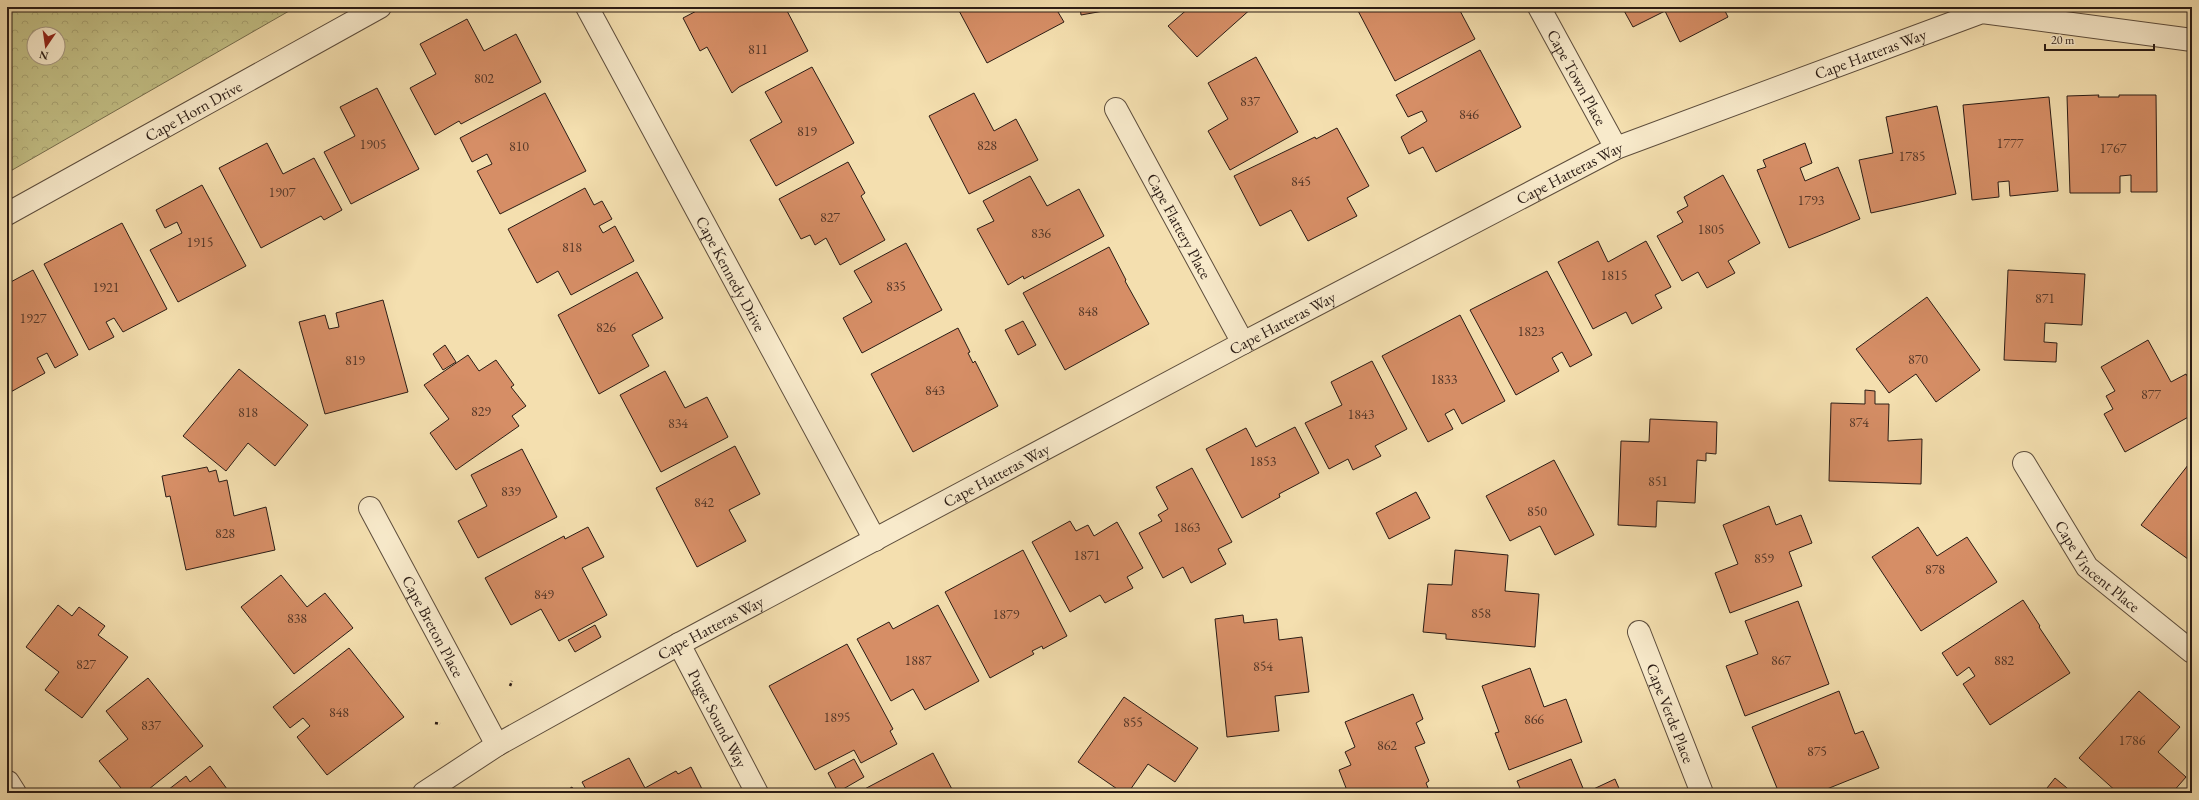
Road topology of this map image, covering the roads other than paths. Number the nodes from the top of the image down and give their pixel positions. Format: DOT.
graph roads {
  1 [pos="380,7"];
  2 [pos="587,7"];
  3 [pos="1539,7"];
  4 [pos="1982,10"];
  5 [pos="2192,40"];
  6 [pos="1116,109"];
  7 [pos="1616,148"];
  8 [pos="7,214"];
  9 [pos="1243,343"];
  10 [pos="2024,463"];
  11 [pos="370,508"];
  12 [pos="875,540"];
  13 [pos="1640,632"];
  14 [pos="679,644"];
  15 [pos="2192,652"];
  16 [pos="496,745"];
  17 [pos="424,793"];
  18 [pos="757,793"];
  19 [pos="1702,793"];
  1 -- 8 [label="street, Cape Horn Drive"];
  2 -- 12 [label="street, Cape Kennedy Drive"];
  3 -- 7 [label="street, Cape Town Place"];
  4 -- 5 [label="street, Cape Hatteras Way"];
  4 -- 7 [label="street, Cape Hatteras Way"];
  6 -- 9 [label="street, Cape Flattery Place"];
  7 -- 9 [label="street, Cape Hatteras Way"];
  9 -- 12 [label="street, Cape Hatteras Way"];
  10 -- 15 [label="street, Cape Vincent Place"];
  11 -- 16 [label="street, Cape Breton Place"];
  12 -- 14 [label="street, Cape Hatteras Way"];
  13 -- 19 [label="street, Cape Verde Place"];
  14 -- 16 [label="street, Cape Hatteras Way"];
  14 -- 18 [label="street, Puget Sound Way"];
  16 -- 17 [label="street, Cape Hatteras Way"];
}
